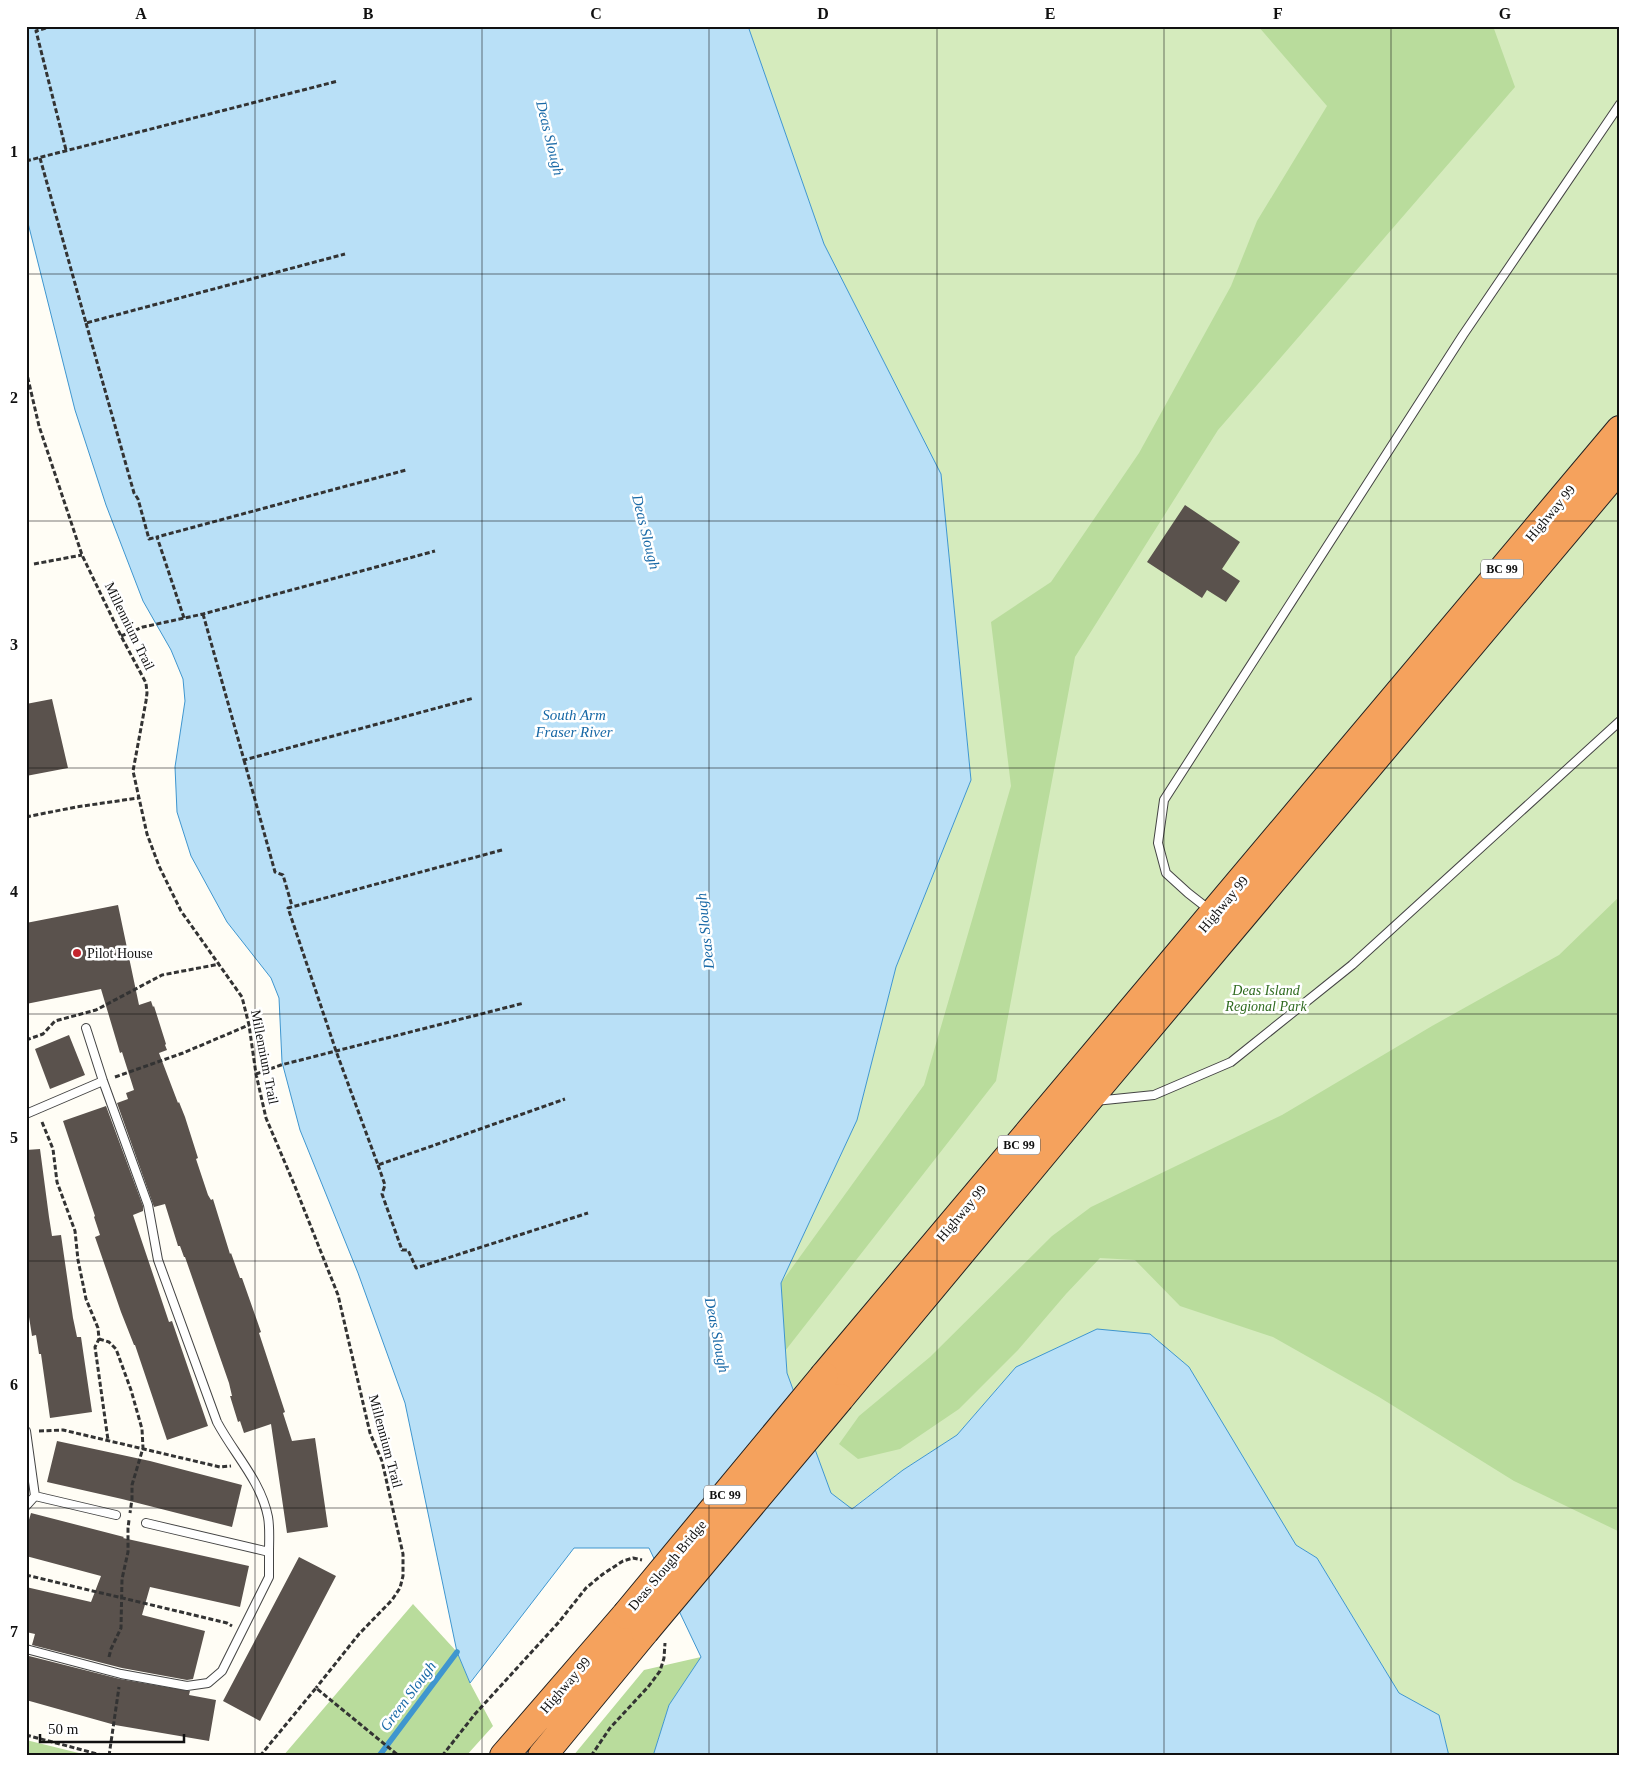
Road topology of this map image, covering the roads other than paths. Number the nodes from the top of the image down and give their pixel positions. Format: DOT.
graph roads {
  1 [pos="1620,104"];
  2 [pos="1620,430"];
  3 [pos="1620,467"];
  4 [pos="1620,721"];
  5 [pos="1215,913"];
  6 [pos="86,1028"];
  7 [pos="103,1081"];
  8 [pos="1086,1102"];
  9 [pos="26,1114"];
  10 [pos="824,1376"];
  11 [pos="840,1398"];
  12 [pos="26,1432"];
  13 [pos="35,1496"];
  14 [pos="26,1506"];
  15 [pos="116,1515"];
  16 [pos="146,1523"];
  17 [pos="269,1552"];
  18 [pos="635,1623"];
  19 [pos="26,1649"];
  20 [pos="504,1756"];
  21 [pos="542,1756"];
  1 -- 5 [label="lane"];
  2 -- 5 [label="highway, Highway 99 / BC 99"];
  3 -- 8 [label="highway, Highway 99 / BC 99"];
  4 -- 8 [label="lane"];
  5 -- 10 [label="highway, Highway 99 / BC 99"];
  6 -- 7 [label="lane"];
  7 -- 9 [label="lane"];
  7 -- 17 [label="lane"];
  8 -- 11 [label="highway, Highway 99 / BC 99"];
  10 -- 18 [label="highway, Deas Slough Bridge / BC 99, bridge"];
  11 -- 18 [label="highway, Deas Slough Bridge / BC 99, bridge"];
  12 -- 13 [label="lane"];
  13 -- 14 [label="lane"];
  13 -- 15 [label="lane"];
  16 -- 17 [label="lane"];
  17 -- 19 [label="lane"];
  18 -- 20 [label="highway, Highway 99 / BC 99"];
  18 -- 21 [label="highway, Highway 99 / BC 99"];
}
